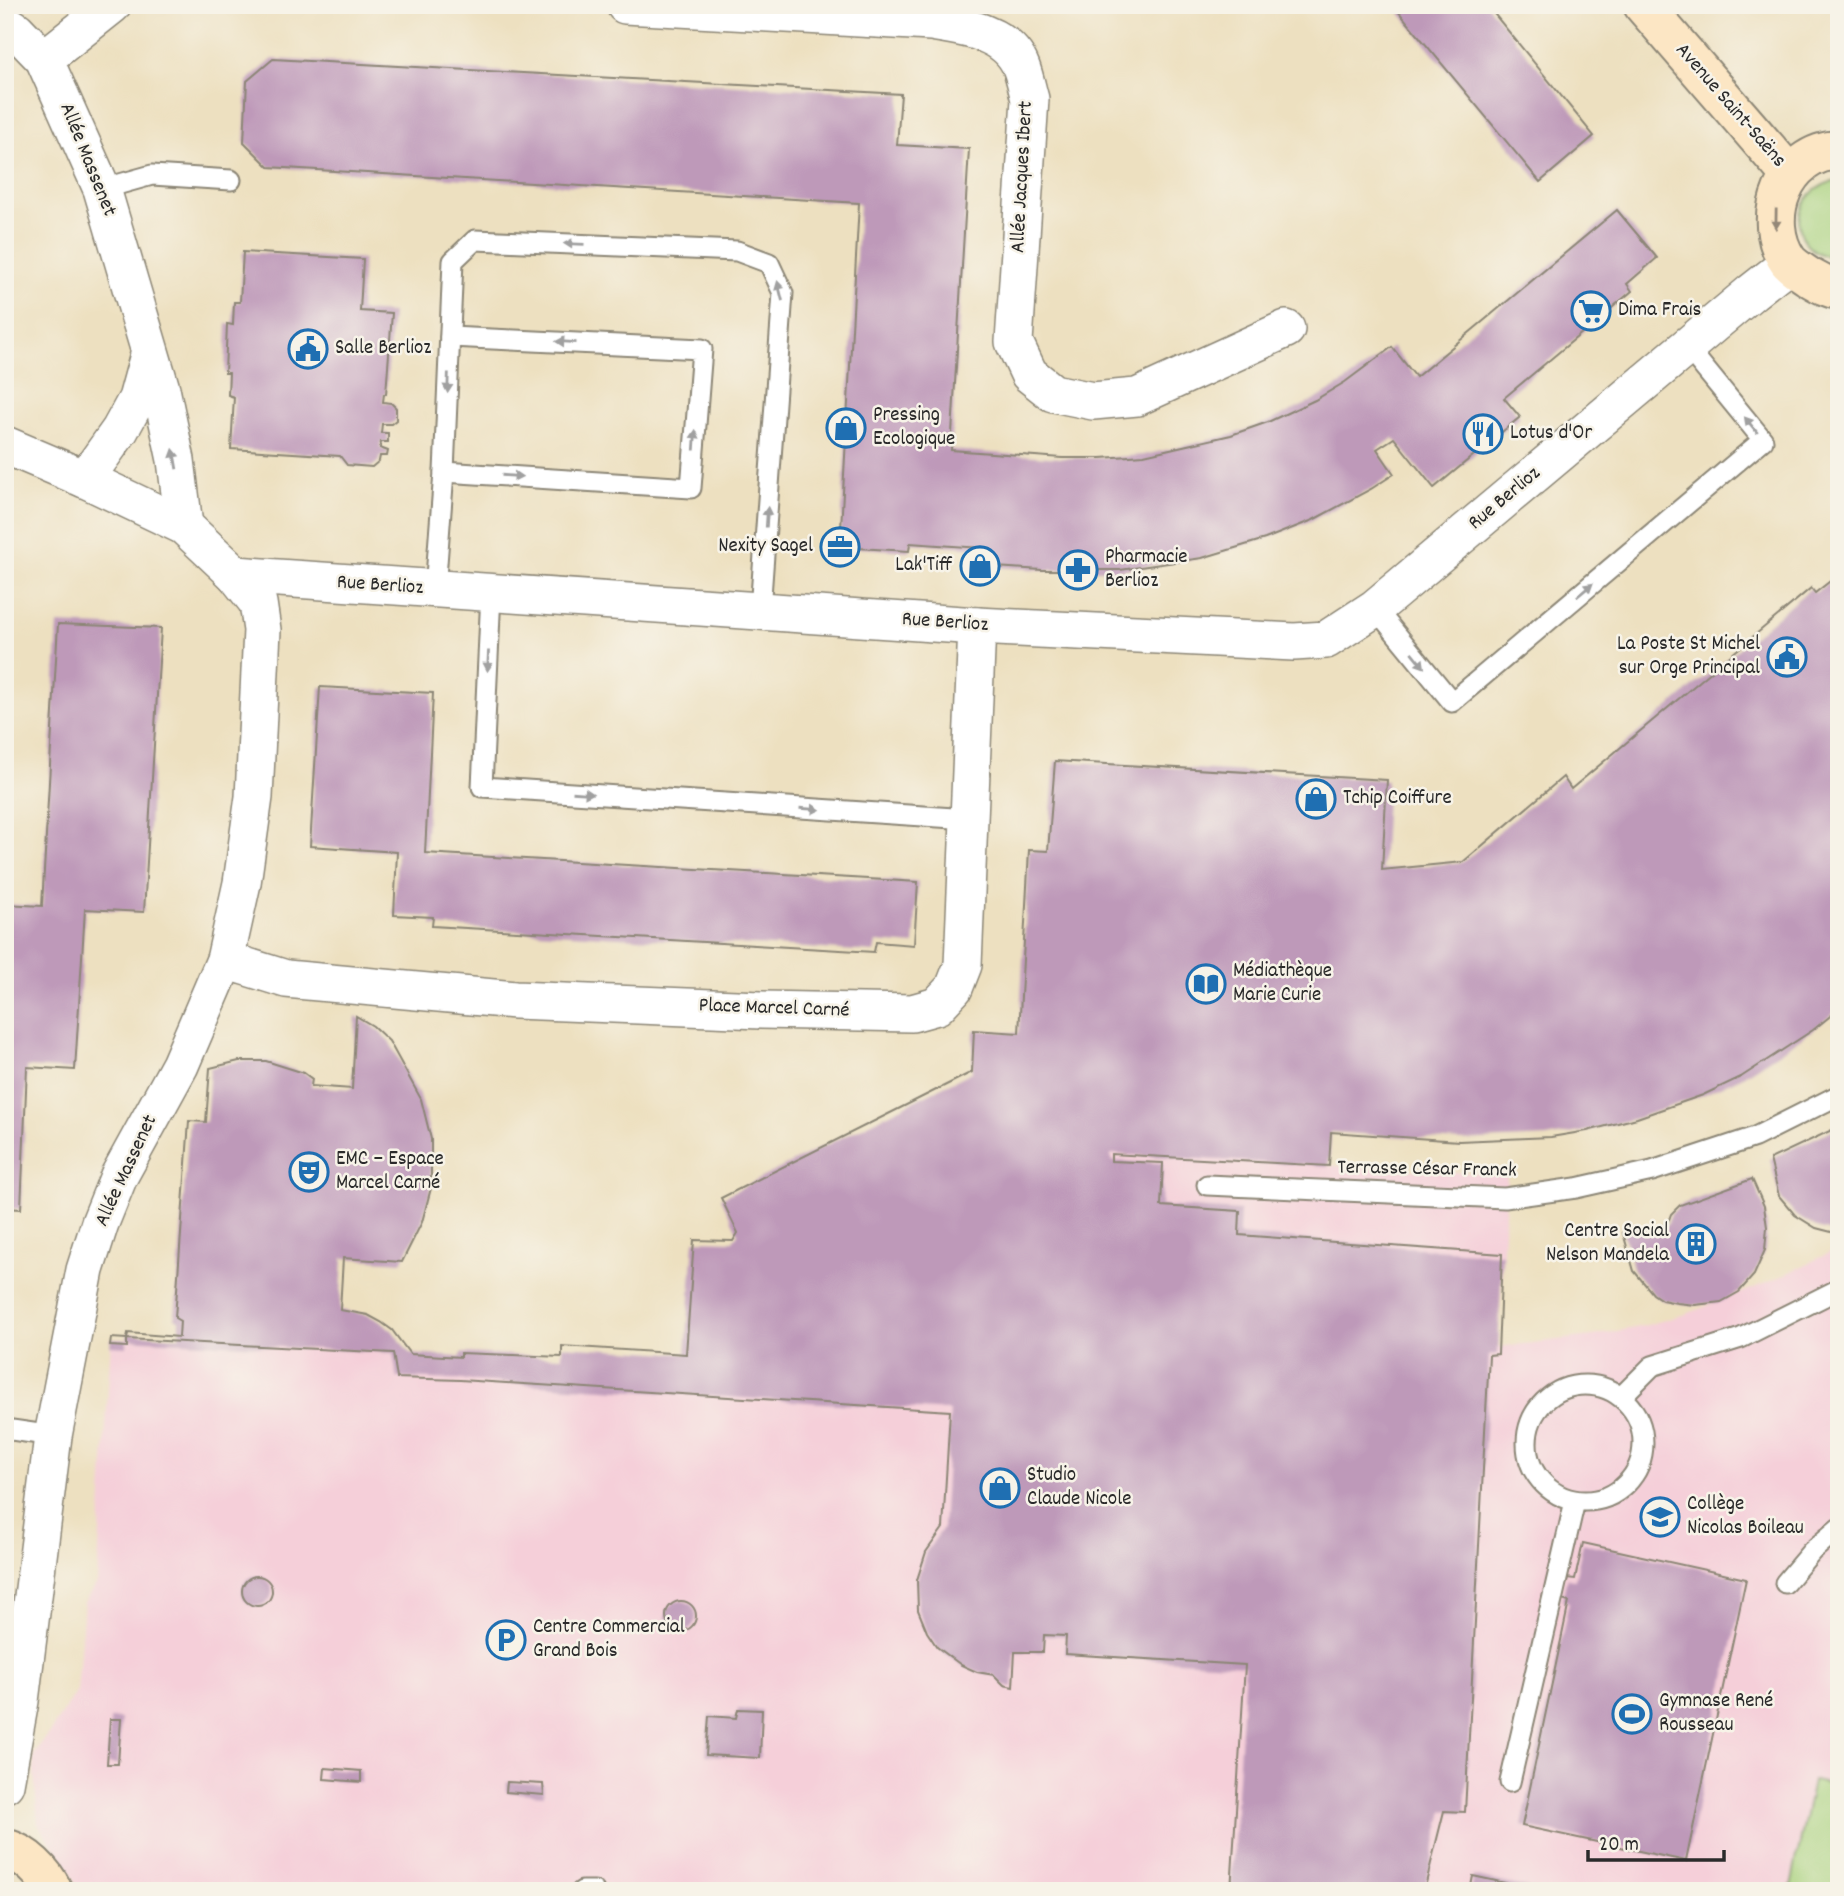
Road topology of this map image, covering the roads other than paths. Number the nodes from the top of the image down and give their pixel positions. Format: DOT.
graph roads {
  1 [pos="112,5"];
  2 [pos="625,5"];
  3 [pos="1643,5"];
  4 [pos="5,23"];
  5 [pos="44,59"];
  6 [pos="1839,150"];
  7 [pos="1790,175"];
  8 [pos="231,180"];
  9 [pos="102,189"];
  10 [pos="1789,263"];
  11 [pos="1839,290"];
  12 [pos="1286,330"];
  13 [pos="450,337"];
  14 [pos="1687,347"];
  15 [pos="149,355"];
  16 [pos="6,448"];
  17 [pos="444,472"];
  18 [pos="85,479"];
  19 [pos="184,526"];
  20 [pos="236,575"];
  21 [pos="435,590"];
  22 [pos="491,593"];
  23 [pos="1375,608"];
  24 [pos="760,610"];
  25 [pos="977,626"];
  26 [pos="969,819"];
  27 [pos="225,960"];
  28 [pos="1839,1095"];
  29 [pos="1206,1185"];
  30 [pos="1839,1289"];
  31 [pos="1622,1396"];
  32 [pos="5,1429"];
  33 [pos="53,1436"];
  34 [pos="1575,1502"];
  35 [pos="1839,1528"];
  36 [pos="1785,1583"];
  37 [pos="1510,1782"];
  38 [pos="5,1784"];
  39 [pos="5,1848"];
  40 [pos="52,1891"];
  41 [pos="582,1891"];
  42 [pos="594,1891"];
  1 -- 5 [label="street"];
  2 -- 12 [label="street, Allée Jacques Ibert"];
  3 -- 7 [label="street, Avenue Saint-Saëns"];
  4 -- 5 [label="street, Allée Massenet"];
  5 -- 9 [label="street, Allée Massenet"];
  6 -- 7 [label="street"];
  7 -- 10 [label="street, one-way"];
  8 -- 9 [label="lane"];
  9 -- 15 [label="street, Allée Massenet"];
  10 -- 11 [label="street"];
  10 -- 14 [label="street, Rue Berlioz"];
  13 -- 17 [label="lane, one-way"];
  17 -- 13 [label="lane, one-way"];
  24 -- 13 [label="lane, one-way"];
  14 -- 23 [label="street, Rue Berlioz"];
  23 -- 14 [label="lane, one-way"];
  15 -- 18 [label="street"];
  19 -- 15 [label="street, Allée Massenet, one-way"];
  16 -- 18 [label="street"];
  17 -- 21 [label="lane"];
  18 -- 19 [label="street"];
  19 -- 20 [label="street"];
  20 -- 21 [label="street, Rue Berlioz"];
  20 -- 27 [label="street, Allée Massenet"];
  21 -- 22 [label="street, Rue Berlioz"];
  22 -- 24 [label="street, Rue Berlioz"];
  22 -- 26 [label="lane, one-way"];
  23 -- 25 [label="street, Rue Berlioz"];
  24 -- 25 [label="street, Rue Berlioz"];
  25 -- 26 [label="street, Place Marcel Carné"];
  26 -- 27 [label="street, Place Marcel Carné"];
  27 -- 33 [label="street, Allée Massenet"];
  28 -- 29 [label="lane, Terrasse César Franck"];
  30 -- 31 [label="lane"];
  31 -- 34 [label="lane"];
  31 -- 34 [label="lane"];
  32 -- 33 [label="lane"];
  33 -- 38 [label="street, Allée Massenet"];
  34 -- 37 [label="lane"];
  35 -- 36 [label="lane"];
  39 -- 40 [label="street"];
  41 -- 42 [label="lane"];
}
